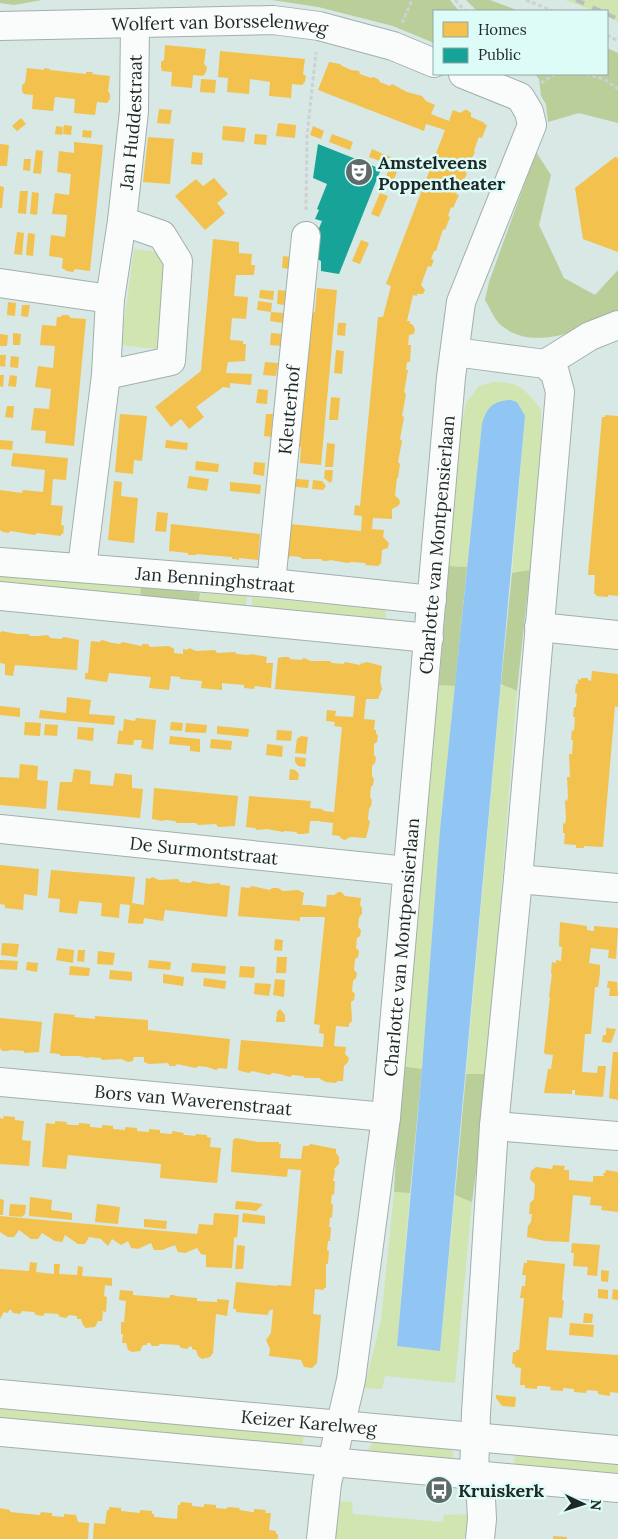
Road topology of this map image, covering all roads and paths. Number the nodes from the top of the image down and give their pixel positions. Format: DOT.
graph roads {
  1 [pos="455,0"];
  2 [pos="526,0"];
  3 [pos="464,10"];
  4 [pos="551,10"];
  5 [pos="136,24"];
  6 [pos="0,26"];
  7 [pos="319,26"];
  8 [pos="433,62"];
  9 [pos="466,75"];
  10 [pos="590,75"];
  11 [pos="618,89"];
  12 [pos="122,221"];
  13 [pos="306,236"];
  14 [pos="0,283"];
  15 [pos="110,299"];
  16 [pos="618,326"];
  17 [pos="455,352"];
  18 [pos="545,364"];
  19 [pos="106,375"];
  20 [pos="0,562"];
  21 [pos="82,567"];
  22 [pos="271,584"];
  23 [pos="0,596"];
  24 [pos="432,600"];
  25 [pos="539,627"];
  26 [pos="618,635"];
  27 [pos="429,638"];
  28 [pos="0,829"];
  29 [pos="407,871"];
  30 [pos="518,879"];
  31 [pos="618,888"];
  32 [pos="0,1082"];
  33 [pos="386,1117"];
  34 [pos="494,1126"];
  35 [pos="618,1136"];
  36 [pos="0,1394"];
  37 [pos="341,1425"];
  38 [pos="0,1432"];
  39 [pos="476,1437"];
  40 [pos="618,1450"];
  41 [pos="331,1463"];
  42 [pos="474,1475"];
  43 [pos="618,1488"];
  44 [pos="321,1539"];
  45 [pos="480,1539"];
  1 -- 3 [label="path"];
  2 -- 4 [label="path"];
  5 -- 6 [label="street, Wolfert van Borsselenweg"];
  5 -- 7 [label="street, Wolfert van Borsselenweg"];
  5 -- 12 [label="street, Jan Huddestraat"];
  7 -- 8 [label="street, Wolfert van Borsselenweg"];
  7 -- 13 [label="path"];
  9 -- 17 [label="street, Charlotte van Montpensierlaan"];
  10 -- 11 [label="path"];
  12 -- 15 [label="street, Jan Huddestraat"];
  12 -- 19 [label="street"];
  13 -- 22 [label="street, Kleuterhof"];
  14 -- 15 [label="street"];
  15 -- 19 [label="street, Jan Huddestraat"];
  16 -- 18 [label="street"];
  17 -- 18 [label="street"];
  17 -- 24 [label="street, Charlotte van Montpensierlaan"];
  18 -- 25 [label="street"];
  19 -- 21 [label="street, Jan Huddestraat"];
  20 -- 21 [label="street, Jan Benninghstraat"];
  21 -- 22 [label="street, Jan Benninghstraat"];
  22 -- 24 [label="street, Jan Benninghstraat"];
  23 -- 27 [label="street"];
  24 -- 27 [label="street, Charlotte van Montpensierlaan"];
  25 -- 26 [label="street"];
  25 -- 30 [label="street"];
  27 -- 29 [label="street, Charlotte van Montpensierlaan"];
  28 -- 29 [label="street, De Surmontstraat"];
  29 -- 33 [label="street, Charlotte van Montpensierlaan"];
  30 -- 31 [label="street"];
  30 -- 34 [label="street"];
  32 -- 33 [label="street, Bors van Waverenstraat"];
  33 -- 37 [label="street, Charlotte van Montpensierlaan"];
  34 -- 35 [label="street"];
  34 -- 39 [label="street"];
  36 -- 37 [label="street, Keizer Karelweg"];
  37 -- 39 [label="street, Keizer Karelweg"];
  37 -- 41 [label="street, Charlotte van Montpensierlaan"];
  38 -- 41 [label="street"];
  39 -- 40 [label="street, Keizer Karelweg"];
  39 -- 42 [label="street"];
  41 -- 42 [label="street"];
  41 -- 44 [label="street, Charlotte van Montpensierlaan"];
  42 -- 43 [label="street"];
  42 -- 45 [label="street"];
}
